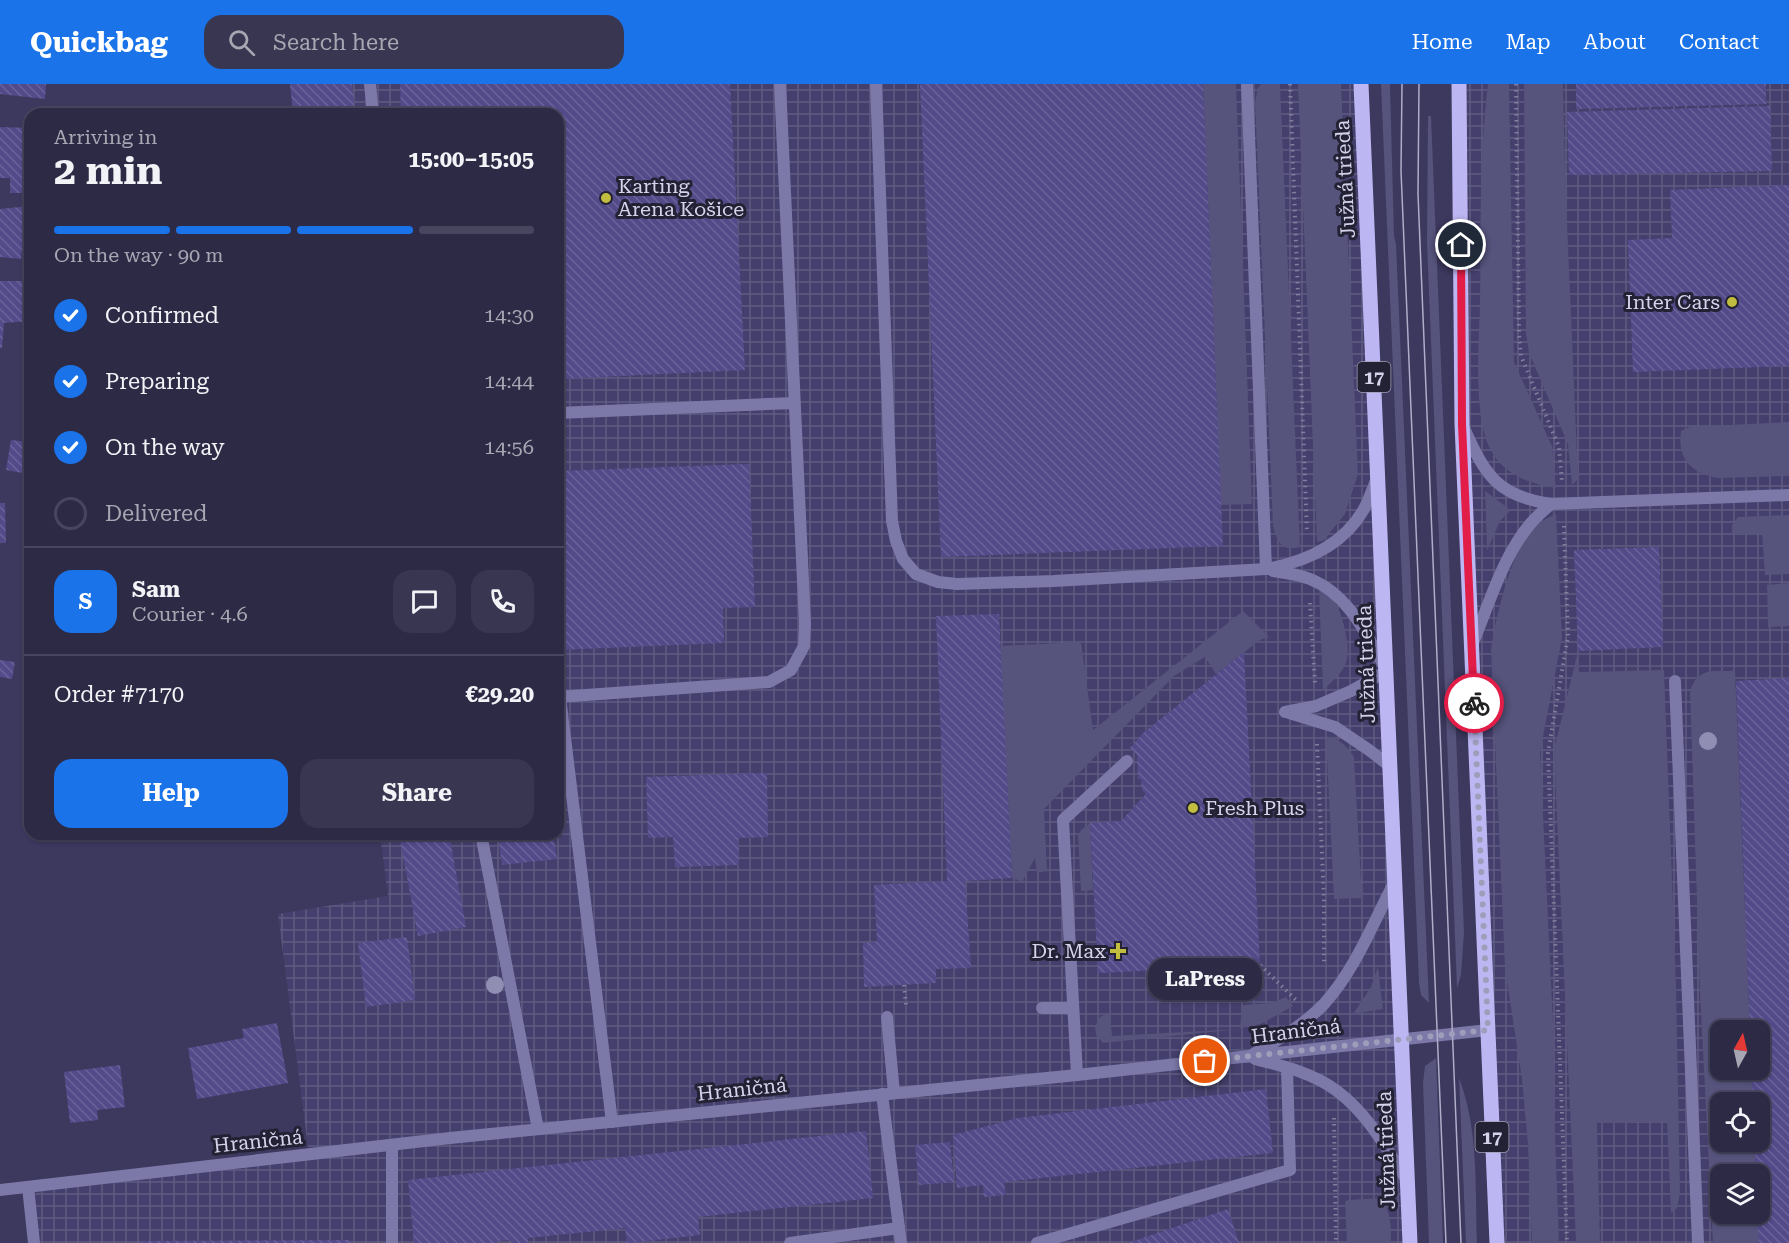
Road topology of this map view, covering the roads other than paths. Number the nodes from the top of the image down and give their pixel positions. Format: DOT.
graph roads {
  1 [pos="370,84"];
  2 [pos="780,84"];
  3 [pos="876,84"];
  4 [pos="1247,84"];
  5 [pos="1361,84"];
  6 [pos="1459,84"];
  7 [pos="372,108"];
  8 [pos="794,403"];
  9 [pos="564,413"];
  10 [pos="1462,424"];
  11 [pos="1379,475"];
  12 [pos="1789,495"];
  13 [pos="1557,504"];
  14 [pos="1266,569"];
  15 [pos="1472,646"];
  16 [pos="1387,671"];
  17 [pos="1675,681"];
  18 [pos="564,697"];
  19 [pos="564,737"];
  20 [pos="1127,761"];
  21 [pos="1391,767"];
  22 [pos="481,840"];
  23 [pos="1395,881"];
  24 [pos="1042,1008"];
  25 [pos="1072,1008"];
  26 [pos="887,1017"];
  27 [pos="1488,1030"];
  28 [pos="1403,1038"];
  29 [pos="1248,1057"];
  30 [pos="1287,1068"];
  31 [pos="1077,1075"];
  32 [pos="888,1094"];
  33 [pos="612,1122"];
  34 [pos="538,1130"];
  35 [pos="392,1145"];
  36 [pos="1408,1182"];
  37 [pos="28,1187"];
  38 [pos="0,1190"];
  39 [pos="899,1228"];
  40 [pos="34,1243"];
  41 [pos="392,1243"];
  42 [pos="790,1243"];
  43 [pos="901,1243"];
  44 [pos="1037,1243"];
  45 [pos="1410,1243"];
  46 [pos="1497,1243"];
  47 [pos="1698,1243"];
  1 -- 7 [label="street"];
  2 -- 8 [label="street"];
  3 -- 14 [label="street"];
  4 -- 14 [label="street"];
  5 -- 11 [label="main road, Južná trieda / 17"];
  6 -- 10 [label="main road, 17"];
  8 -- 9 [label="street"];
  8 -- 18 [label="street"];
  10 -- 13 [label="street"];
  10 -- 15 [label="main road, 17"];
  11 -- 14 [label="street"];
  11 -- 16 [label="main road, Južná trieda / 17"];
  12 -- 13 [label="street"];
  13 -- 15 [label="street"];
  14 -- 16 [label="street"];
  15 -- 27 [label="main road, 17"];
  16 -- 21 [label="main road, Južná trieda / 17"];
  16 -- 21 [label="street"];
  17 -- 47 [label="street"];
  19 -- 33 [label="street"];
  20 -- 25 [label="street"];
  21 -- 23 [label="main road, Južná trieda / 17"];
  22 -- 34 [label="street"];
  23 -- 28 [label="main road, Južná trieda / 17"];
  23 -- 29 [label="street"];
  24 -- 25 [label="street"];
  25 -- 31 [label="street"];
  26 -- 32 [label="street"];
  27 -- 28 [label="street, Hraničná"];
  27 -- 46 [label="main road, 17"];
  28 -- 29 [label="street, Hraničná"];
  28 -- 36 [label="main road, Južná trieda / 17"];
  29 -- 30 [label="street"];
  29 -- 31 [label="street, Hraničná"];
  30 -- 36 [label="street"];
  30 -- 44 [label="street"];
  31 -- 32 [label="street, Hraničná"];
  32 -- 33 [label="street, Hraničná"];
  32 -- 39 [label="street"];
  33 -- 34 [label="street, Hraničná"];
  34 -- 35 [label="street, Hraničná"];
  35 -- 37 [label="street, Hraničná"];
  35 -- 41 [label="street"];
  36 -- 45 [label="main road, Južná trieda / 17"];
  37 -- 38 [label="street, Hraničná"];
  37 -- 40 [label="street"];
  39 -- 42 [label="street"];
  39 -- 43 [label="street"];
}
